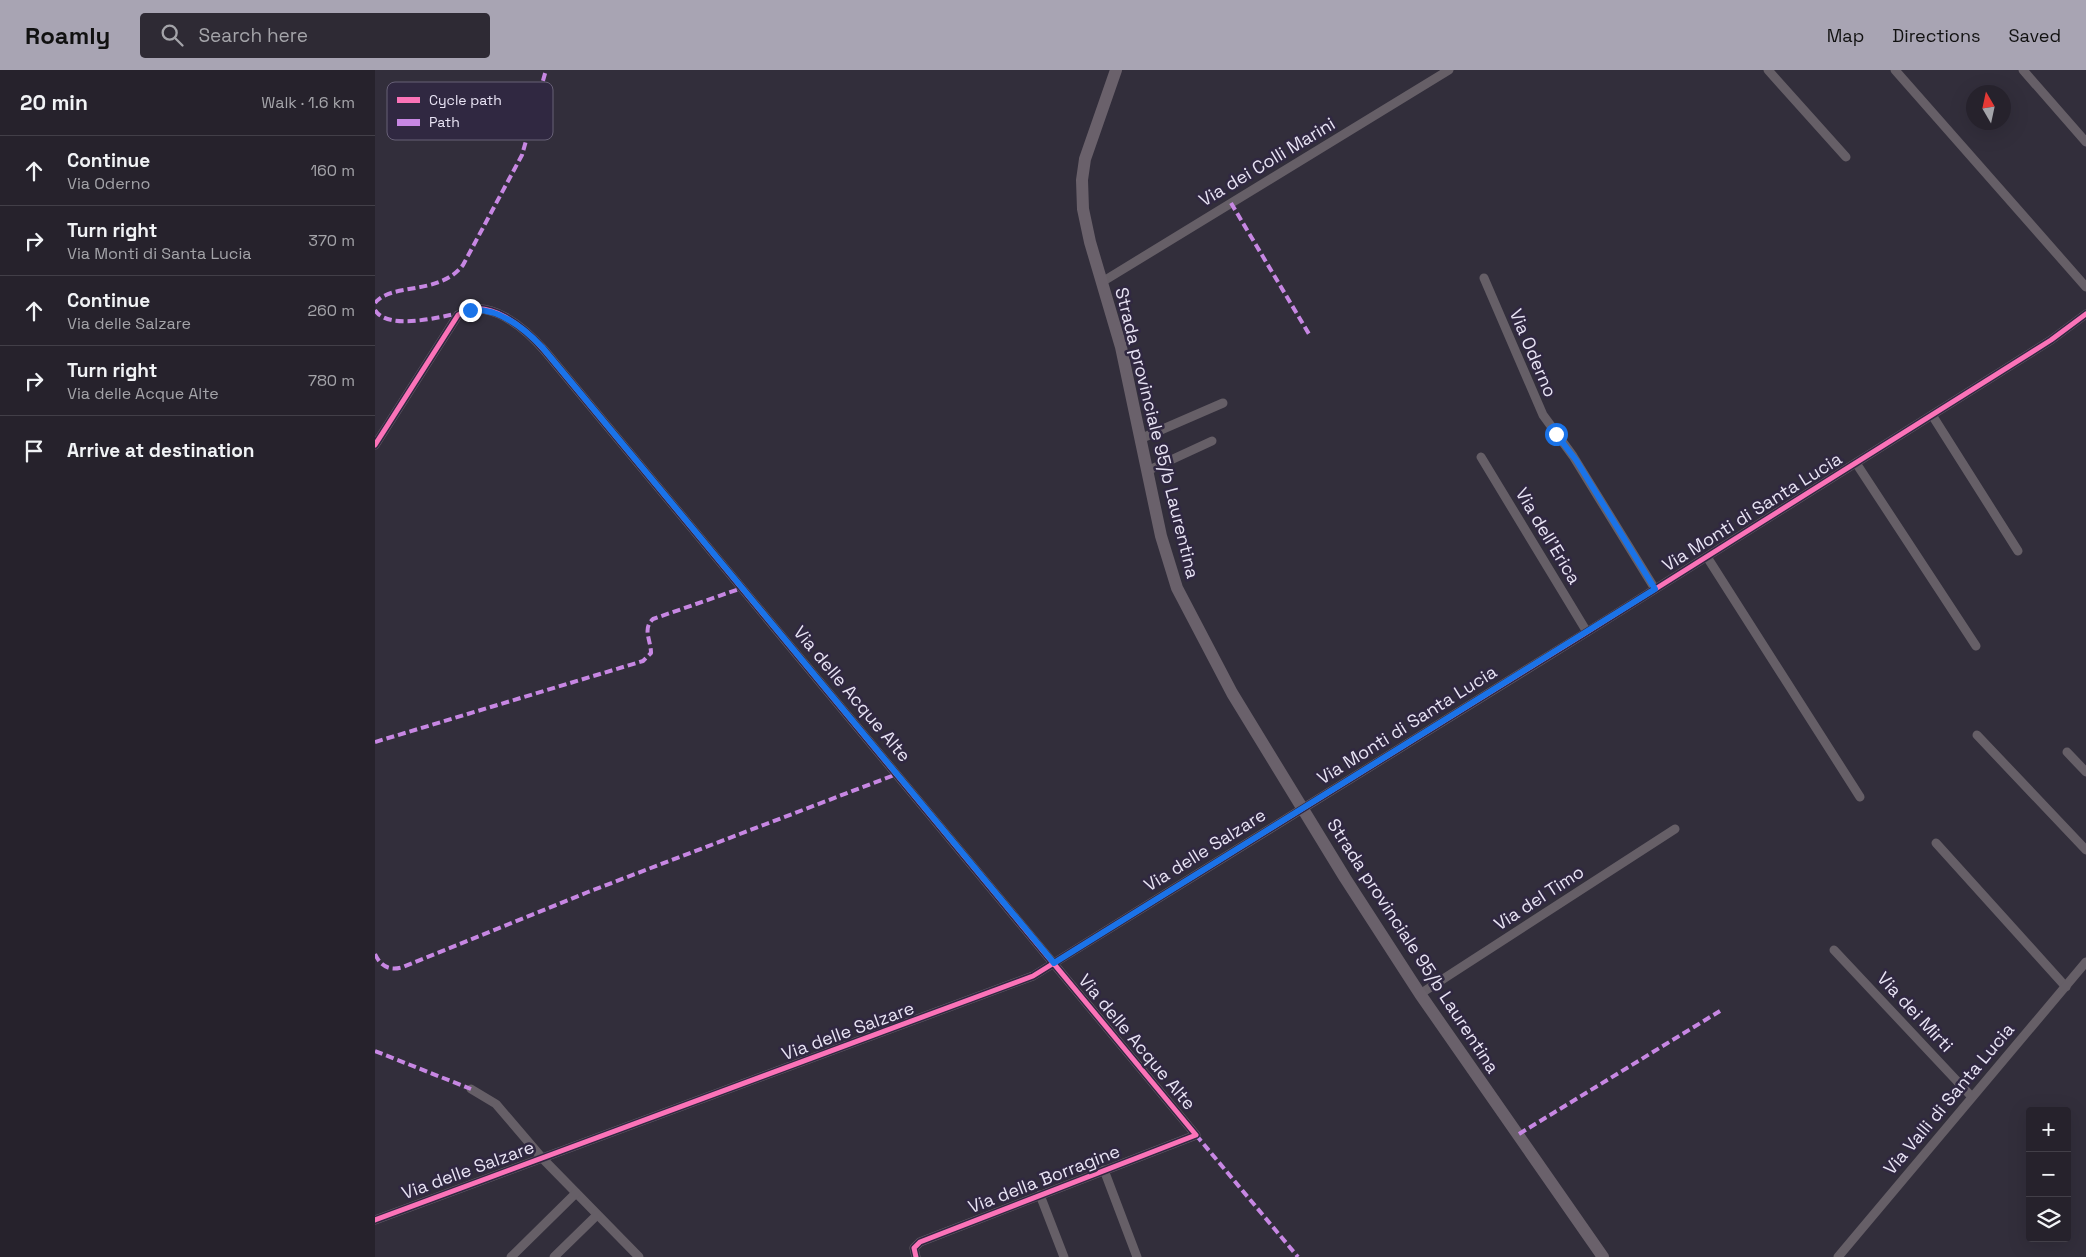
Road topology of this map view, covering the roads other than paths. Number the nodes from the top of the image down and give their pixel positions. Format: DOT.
graph roads {
  1 [pos="1116,70"];
  2 [pos="1449,70"];
  3 [pos="1768,70"];
  4 [pos="1895,70"];
  5 [pos="2023,70"];
  6 [pos="2086,142"];
  7 [pos="1846,157"];
  8 [pos="1484,278"];
  9 [pos="1101,282"];
  10 [pos="2086,287"];
  11 [pos="2086,314"];
  12 [pos="1223,403"];
  13 [pos="1932,415"];
  14 [pos="1140,439"];
  15 [pos="1212,440"];
  16 [pos="375,444"];
  17 [pos="1481,458"];
  18 [pos="1856,463"];
  19 [pos="1147,471"];
  20 [pos="2018,551"];
  21 [pos="1707,557"];
  22 [pos="1655,589"];
  23 [pos="1587,632"];
  24 [pos="1976,646"];
  25 [pos="1977,735"];
  26 [pos="2067,752"];
  27 [pos="2086,772"];
  28 [pos="1860,797"];
  29 [pos="1302,809"];
  30 [pos="1675,830"];
  31 [pos="1936,843"];
  32 [pos="2086,850"];
  33 [pos="1834,950"];
  34 [pos="2086,962"];
  35 [pos="1054,963"];
  36 [pos="2065,986"];
  37 [pos="1420,994"];
  38 [pos="471,1089"];
  39 [pos="1972,1097"];
  40 [pos="1196,1135"];
  41 [pos="543,1159"];
  42 [pos="1104,1170"];
  43 [pos="576,1193"];
  44 [pos="1040,1195"];
  45 [pos="597,1214"];
  46 [pos="375,1220"];
  47 [pos="511,1257"];
  48 [pos="554,1257"];
  49 [pos="639,1257"];
  50 [pos="916,1257"];
  51 [pos="1064,1257"];
  52 [pos="1137,1257"];
  53 [pos="1603,1257"];
  54 [pos="1838,1257"];
  1 -- 9 [label="main road, Strada provinciale 95/b Laurentina"];
  2 -- 9 [label="street, Via dei Colli Marini"];
  3 -- 7 [label="street"];
  4 -- 10 [label="street"];
  5 -- 6 [label="street"];
  8 -- 22 [label="street, Via Oderno"];
  9 -- 14 [label="main road, Strada provinciale 95/b Laurentina"];
  11 -- 13 [label="street, Via Monti di Santa Lucia"];
  12 -- 14 [label="street"];
  13 -- 18 [label="street, Via Monti di Santa Lucia"];
  13 -- 20 [label="street"];
  14 -- 19 [label="main road, Strada provinciale 95/b Laurentina"];
  15 -- 19 [label="street"];
  16 -- 35 [label="street, Via delle Acque Alte"];
  17 -- 23 [label="street, Via dell'Erica"];
  18 -- 21 [label="street, Via Monti di Santa Lucia"];
  18 -- 24 [label="street"];
  19 -- 29 [label="main road, Strada provinciale 95/b Laurentina"];
  21 -- 22 [label="street, Via Monti di Santa Lucia"];
  21 -- 28 [label="street"];
  22 -- 23 [label="street, Via Monti di Santa Lucia"];
  23 -- 29 [label="street, Via Monti di Santa Lucia"];
  25 -- 32 [label="street"];
  26 -- 27 [label="street"];
  29 -- 35 [label="street, Via delle Salzare"];
  29 -- 37 [label="main road, Strada provinciale 95/b Laurentina"];
  30 -- 37 [label="street, Via del Timo"];
  31 -- 36 [label="street"];
  33 -- 39 [label="street, Via dei Mirti"];
  34 -- 36 [label="street, Via Valli di Santa Lucia"];
  35 -- 40 [label="street, Via delle Acque Alte"];
  35 -- 41 [label="street, Via delle Salzare"];
  36 -- 39 [label="street, Via Valli di Santa Lucia"];
  37 -- 53 [label="main road, Strada provinciale 95/b Laurentina"];
  38 -- 41 [label="street"];
  39 -- 54 [label="street, Via Valli di Santa Lucia"];
  40 -- 42 [label="street, Via della Borragine"];
  41 -- 43 [label="street"];
  41 -- 46 [label="street, Via delle Salzare"];
  42 -- 44 [label="street, Via della Borragine"];
  42 -- 52 [label="street"];
  43 -- 45 [label="street"];
  43 -- 47 [label="street"];
  44 -- 50 [label="street, Via della Borragine"];
  44 -- 51 [label="street"];
  45 -- 48 [label="street"];
  45 -- 49 [label="street"];
}
